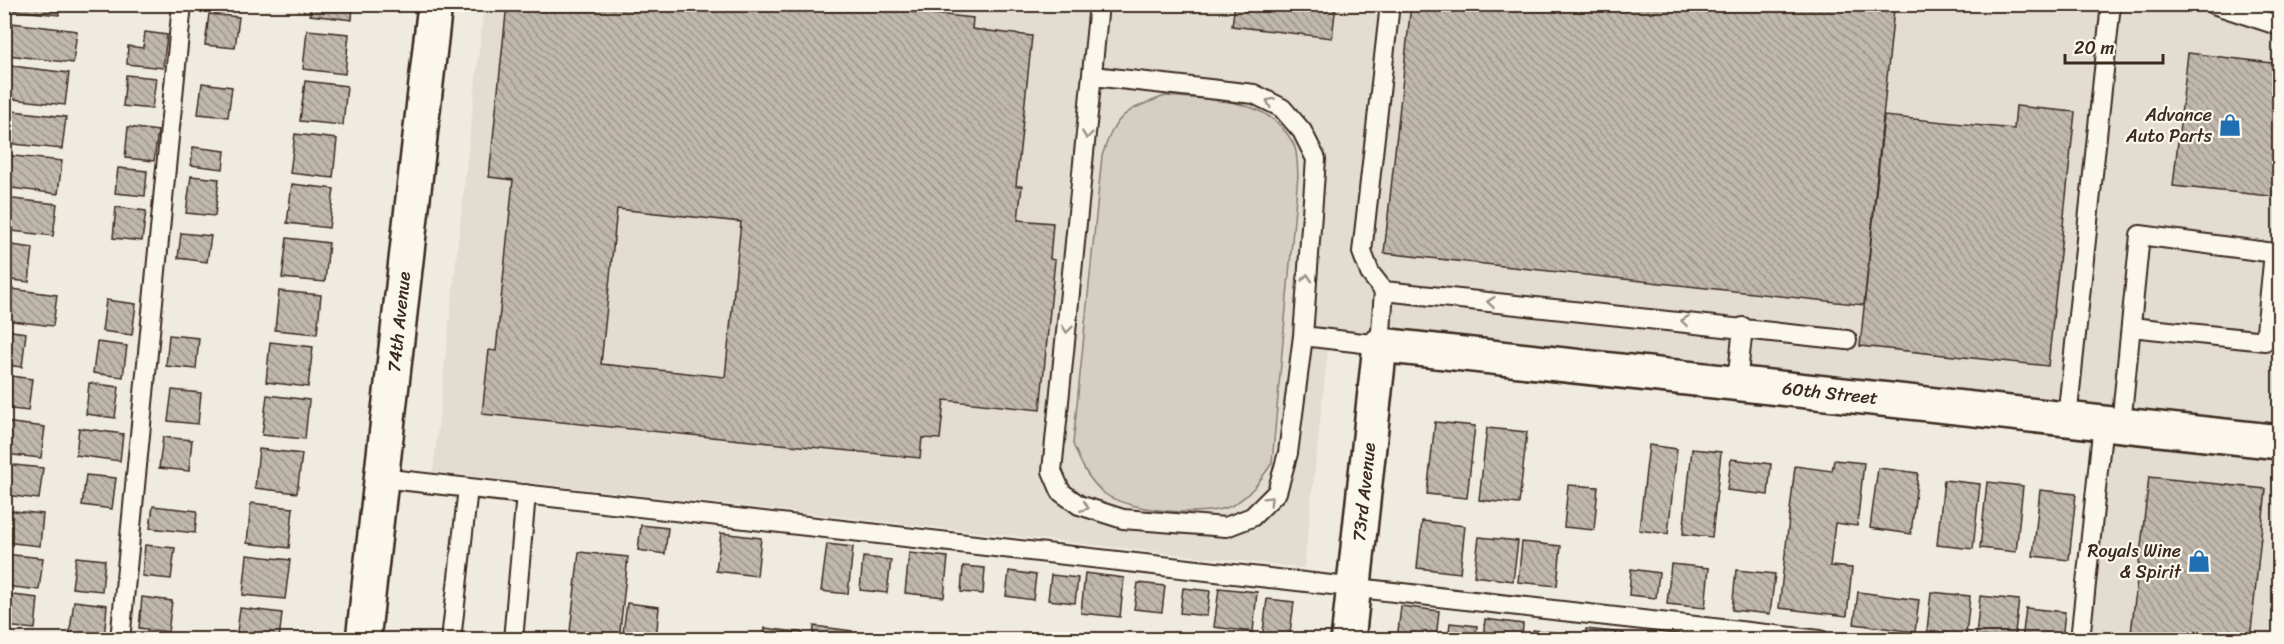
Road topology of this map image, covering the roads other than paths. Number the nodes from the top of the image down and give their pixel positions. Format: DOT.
graph roads {
  1 [pos="182,4"];
  2 [pos="435,4"];
  3 [pos="1099,4"];
  4 [pos="1390,4"];
  5 [pos="2111,4"];
  6 [pos="2213,4"];
  7 [pos="2280,26"];
  8 [pos="1093,76"];
  9 [pos="1384,291"];
  10 [pos="1743,327"];
  11 [pos="2131,327"];
  12 [pos="1303,336"];
  13 [pos="1848,340"];
  14 [pos="1380,345"];
  15 [pos="1737,383"];
  16 [pos="2067,419"];
  17 [pos="2112,424"];
  18 [pos="2280,442"];
  19 [pos="381,478"];
  20 [pos="468,488"];
  21 [pos="526,494"];
  22 [pos="1353,587"];
  23 [pos="120,639"];
  24 [pos="363,639"];
  25 [pos="451,639"];
  26 [pos="513,639"];
  27 [pos="1348,639"];
  28 [pos="1820,639"];
  29 [pos="2080,639"];
  1 -- 23 [label="lane"];
  2 -- 19 [label="street, 74th Avenue"];
  3 -- 8 [label="lane"];
  4 -- 9 [label="lane"];
  5 -- 16 [label="lane"];
  6 -- 7 [label="lane"];
  12 -- 8 [label="lane, one-way"];
  8 -- 12 [label="lane, one-way"];
  10 -- 9 [label="lane, one-way"];
  9 -- 14 [label="lane"];
  10 -- 13 [label="lane"];
  10 -- 15 [label="lane"];
  11 -- 11 [label="lane"];
  11 -- 17 [label="lane"];
  12 -- 14 [label="lane"];
  14 -- 15 [label="street, 60th Street"];
  14 -- 22 [label="street, 73rd Avenue"];
  15 -- 16 [label="street, 60th Street"];
  16 -- 17 [label="street, 60th Street"];
  17 -- 18 [label="street, 60th Street"];
  17 -- 29 [label="lane"];
  19 -- 20 [label="lane"];
  19 -- 24 [label="street, 74th Avenue"];
  20 -- 21 [label="lane"];
  20 -- 25 [label="lane"];
  21 -- 22 [label="lane"];
  21 -- 26 [label="lane"];
  22 -- 27 [label="street, 73rd Avenue"];
  22 -- 28 [label="lane"];
}
